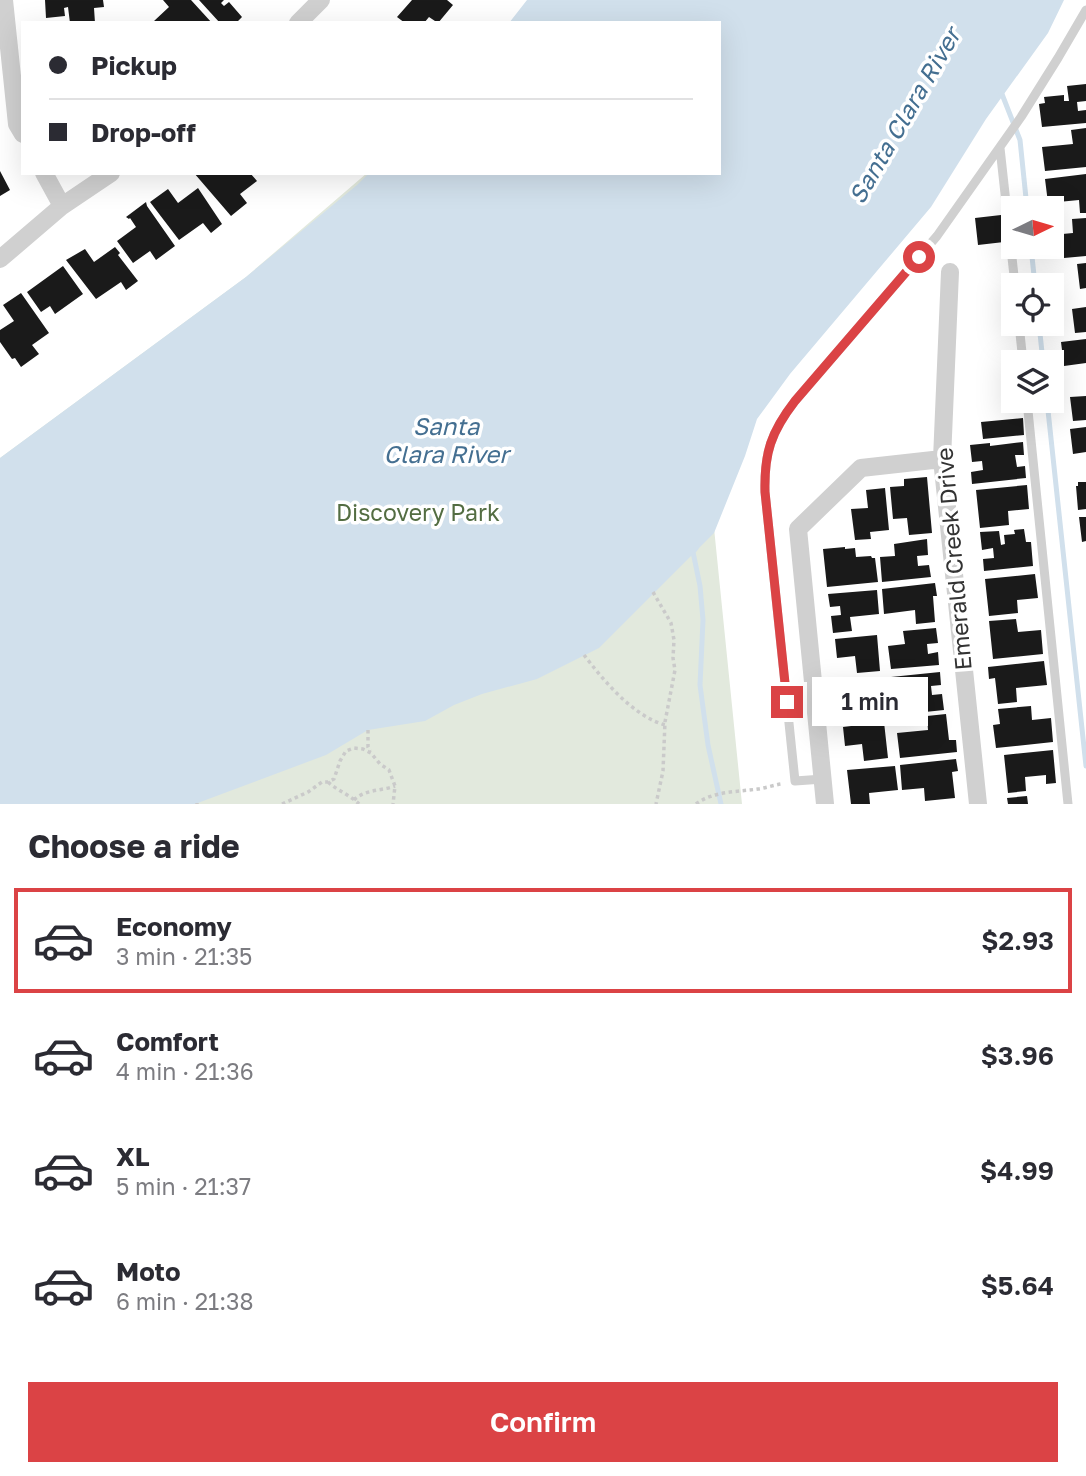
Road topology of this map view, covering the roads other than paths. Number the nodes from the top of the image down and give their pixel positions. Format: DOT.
graph roads {
  1 [pos="4,0"];
  2 [pos="321,0"];
  3 [pos="1086,9"];
  4 [pos="300,21"];
  5 [pos="21,131"];
  6 [pos="1003,144"];
  7 [pos="45,175"];
  8 [pos="108,175"];
  9 [pos="62,206"];
  10 [pos="0,259"];
  11 [pos="950,272"];
  12 [pos="1014,273"];
  13 [pos="1028,413"];
  14 [pos="942,459"];
  15 [pos="822,779"];
  16 [pos="825,804"];
  17 [pos="978,804"];
  18 [pos="1068,804"];
  1 -- 5 [label="street"];
  2 -- 4 [label="street"];
  3 -- 6 [label="lane"];
  6 -- 12 [label="lane"];
  6 -- 15 [label="lane"];
  7 -- 9 [label="street"];
  8 -- 9 [label="street"];
  9 -- 10 [label="street"];
  11 -- 14 [label="street, Emerald Creek Drive"];
  13 -- 18 [label="lane"];
  14 -- 15 [label="street"];
  14 -- 17 [label="street, Emerald Creek Drive"];
  15 -- 16 [label="street"];
}
